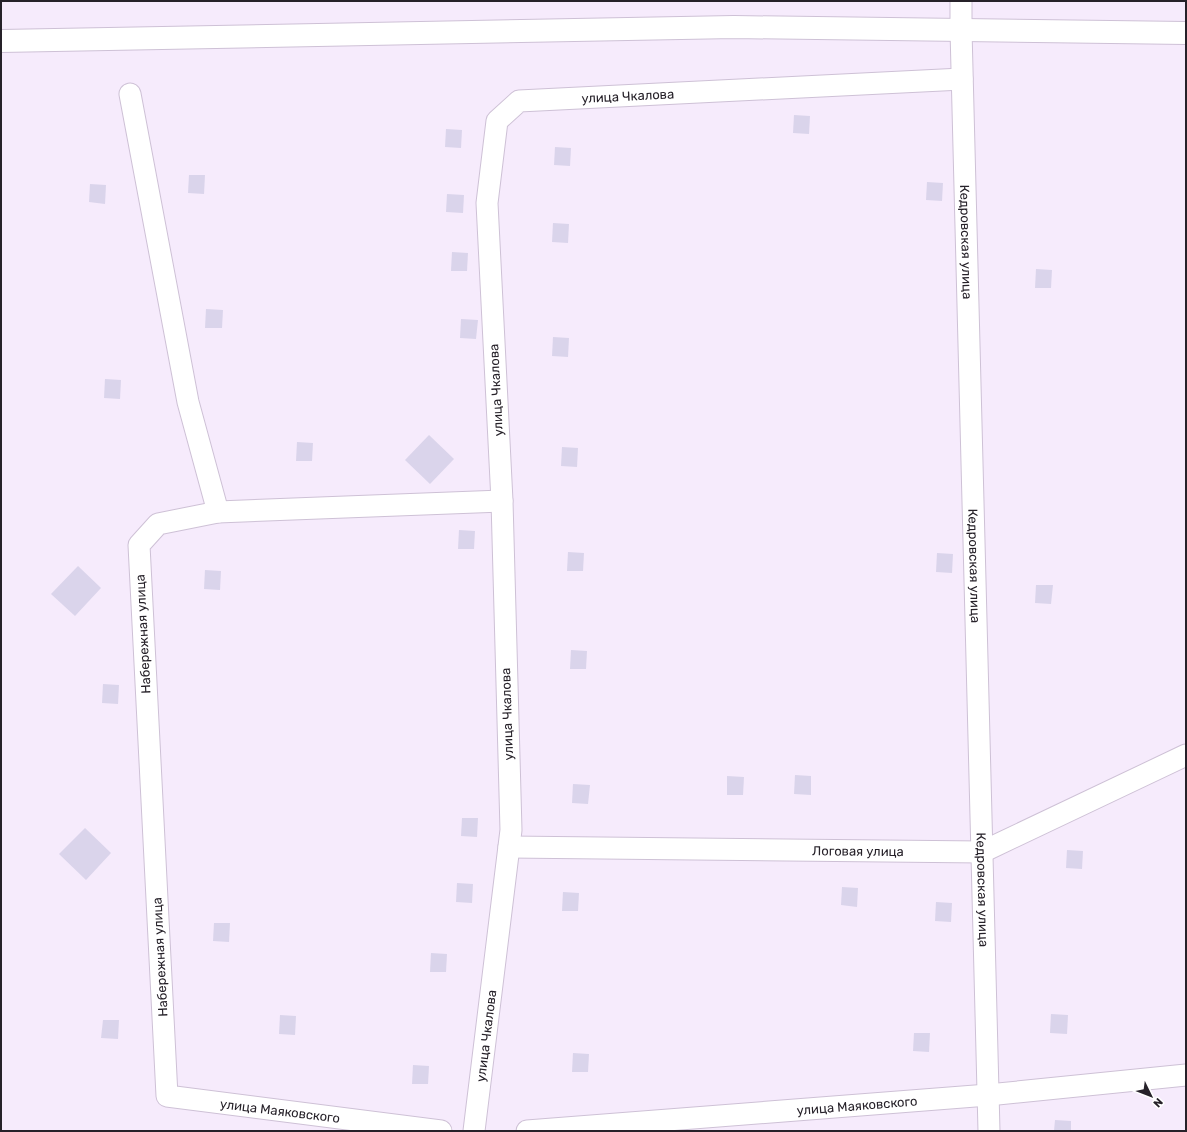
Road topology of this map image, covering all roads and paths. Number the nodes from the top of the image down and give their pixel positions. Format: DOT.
graph roads {
  1 [pos="961,1"];
  2 [pos="961,30"];
  3 [pos="1186,33"];
  4 [pos="1,41"];
  5 [pos="962,80"];
  6 [pos="130,94"];
  7 [pos="502,501"];
  8 [pos="218,512"];
  9 [pos="1186,755"];
  10 [pos="508,847"];
  11 [pos="982,852"];
  12 [pos="1186,1075"];
  13 [pos="988,1095"];
  14 [pos="167,1096"];
  15 [pos="441,1131"];
  16 [pos="474,1131"];
  17 [pos="527,1131"];
  18 [pos="989,1131"];
  1 -- 2 [label="street, Кедровская улица"];
  2 -- 3 [label="street"];
  2 -- 4 [label="street"];
  2 -- 5 [label="street, Кедровская улица"];
  5 -- 7 [label="street, улица Чкалова"];
  5 -- 11 [label="street, Кедровская улица"];
  6 -- 8 [label="street"];
  7 -- 8 [label="street, Набережная улица"];
  7 -- 10 [label="street, улица Чкалова"];
  8 -- 14 [label="street, Набережная улица"];
  9 -- 11 [label="street, Логовая улица"];
  10 -- 11 [label="street, Логовая улица"];
  10 -- 16 [label="street, улица Чкалова"];
  11 -- 13 [label="street, Кедровская улица"];
  12 -- 13 [label="street, улица Маяковского"];
  13 -- 17 [label="street, улица Маяковского"];
  13 -- 18 [label="street, Кедровская улица"];
  14 -- 15 [label="street, улица Маяковского"];
}
